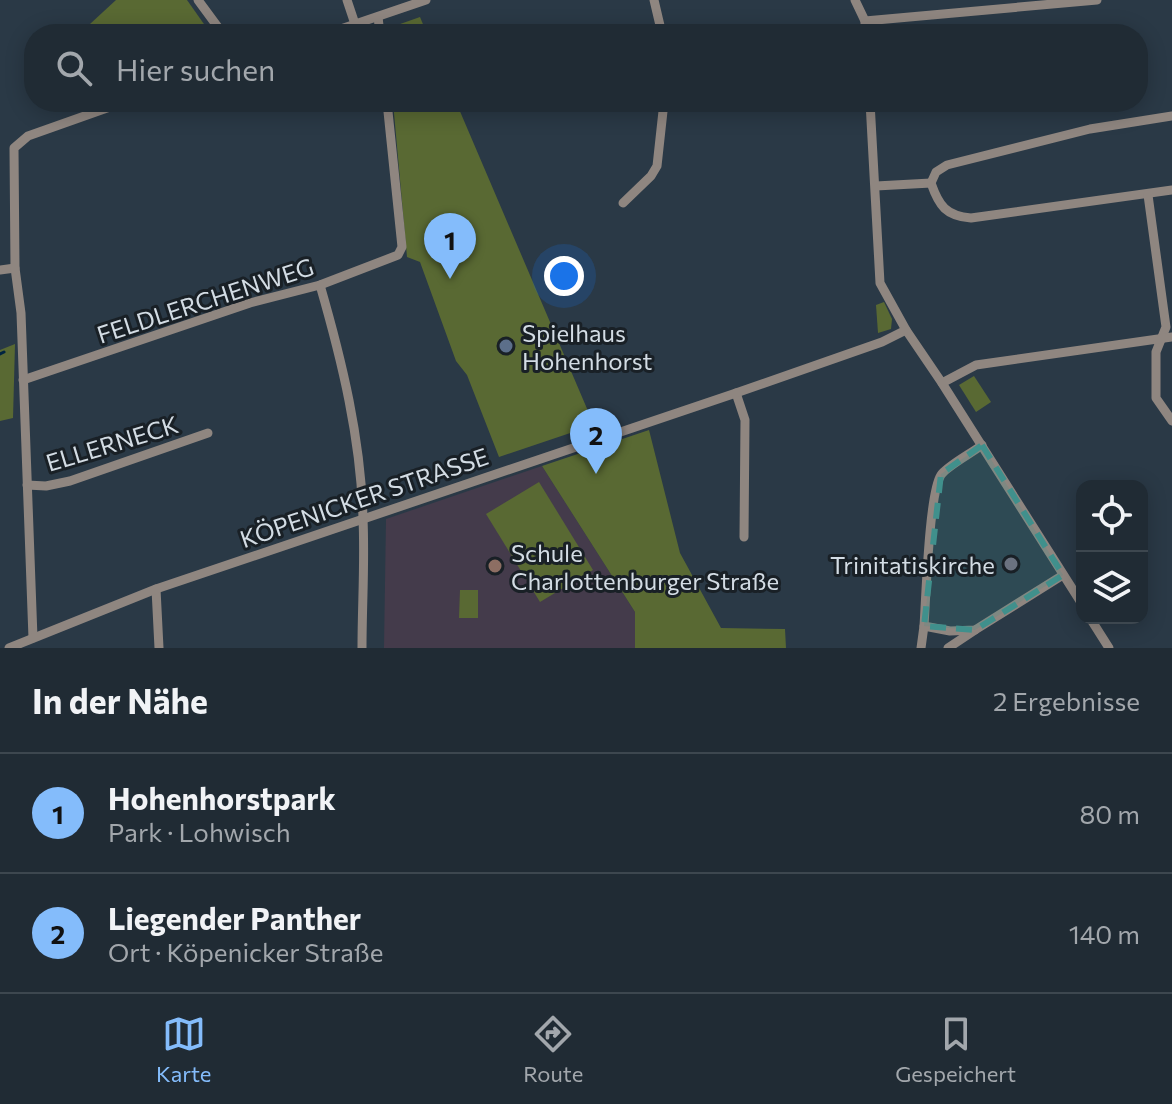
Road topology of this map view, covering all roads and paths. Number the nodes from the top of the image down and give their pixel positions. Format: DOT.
graph roads {
  1 [pos="198,0"];
  2 [pos="347,0"];
  3 [pos="426,0"];
  4 [pos="654,0"];
  5 [pos="855,0"];
  6 [pos="1097,0"];
  7 [pos="378,17"];
  8 [pos="865,21"];
  9 [pos="216,24"];
  10 [pos="355,24"];
  11 [pos="379,24"];
  12 [pos="660,24"];
  13 [pos="96,112"];
  14 [pos="388,112"];
  15 [pos="663,112"];
  16 [pos="871,112"];
  17 [pos="1172,116"];
  18 [pos="931,183"];
  19 [pos="876,186"];
  20 [pos="1172,190"];
  21 [pos="1148,195"];
  22 [pos="623,203"];
  23 [pos="15,268"];
  24 [pos="0,270"];
  25 [pos="320,285"];
  26 [pos="906,330"];
  27 [pos="1172,337"];
  28 [pos="1160,339"];
  29 [pos="23,380"];
  30 [pos="942,383"];
  31 [pos="736,393"];
  32 [pos="1172,421"];
  33 [pos="208,433"];
  34 [pos="982,445"];
  35 [pos="27,485"];
  36 [pos="363,518"];
  37 [pos="744,537"];
  38 [pos="1063,575"];
  39 [pos="156,589"];
  40 [pos="1076,595"];
  41 [pos="1094,624"];
  42 [pos="924,626"];
  43 [pos="975,630"];
  44 [pos="33,638"];
  45 [pos="9,648"];
  46 [pos="159,648"];
  47 [pos="362,648"];
  48 [pos="921,648"];
  49 [pos="948,648"];
  50 [pos="1109,648"];
  1 -- 9 [label="street"];
  2 -- 10 [label="street"];
  3 -- 7 [label="street"];
  4 -- 12 [label="street"];
  5 -- 8 [label="street"];
  6 -- 8 [label="street"];
  7 -- 10 [label="street"];
  7 -- 11 [label="street"];
  13 -- 23 [label="street, ELLERNECK"];
  14 -- 25 [label="street, FELDLERCHENWEG"];
  15 -- 22 [label="street"];
  16 -- 19 [label="street"];
  17 -- 18 [label="street"];
  18 -- 19 [label="street"];
  18 -- 21 [label="street"];
  19 -- 26 [label="street"];
  20 -- 21 [label="street"];
  21 -- 28 [label="street"];
  23 -- 24 [label="street"];
  23 -- 29 [label="street, ELLERNECK"];
  25 -- 29 [label="street, FELDLERCHENWEG"];
  25 -- 36 [label="street"];
  26 -- 30 [label="street"];
  26 -- 31 [label="street, KÖPENICKER STRASSE"];
  27 -- 28 [label="street"];
  28 -- 30 [label="street"];
  28 -- 32 [label="street"];
  29 -- 35 [label="street, ELLERNECK"];
  30 -- 34 [label="street"];
  31 -- 36 [label="street, KÖPENICKER STRASSE"];
  31 -- 37 [label="street"];
  33 -- 35 [label="street, ELLERNECK"];
  34 -- 38 [label="street"];
  34 -- 42 [label="street"];
  35 -- 44 [label="street, ELLERNECK"];
  36 -- 39 [label="street, KÖPENICKER STRASSE"];
  36 -- 47 [label="street"];
  38 -- 40 [label="street"];
  38 -- 43 [label="street"];
  39 -- 44 [label="street, KÖPENICKER STRASSE"];
  39 -- 46 [label="street"];
  41 -- 50 [label="street"];
  42 -- 43 [label="street"];
  42 -- 48 [label="street"];
  43 -- 49 [label="street"];
  44 -- 45 [label="street, KÖPENICKER STRASSE"];
}
